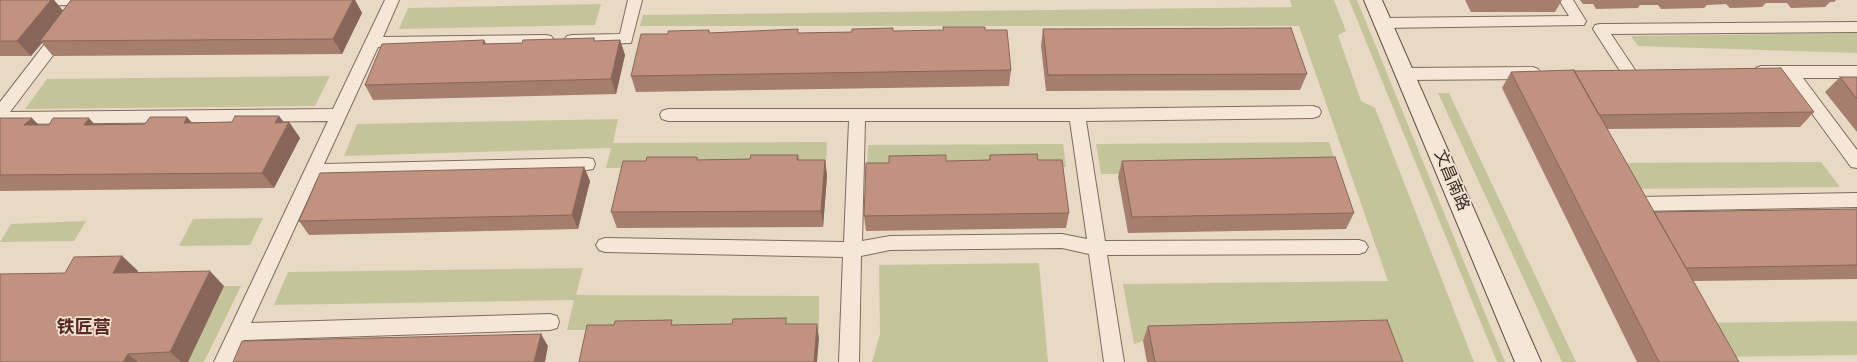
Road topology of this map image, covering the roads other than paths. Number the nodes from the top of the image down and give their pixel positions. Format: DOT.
graph roads {
  1 [pos="87,0"];
  2 [pos="114,0"];
  3 [pos="392,0"];
  4 [pos="635,0"];
  5 [pos="1373,0"];
  6 [pos="1566,0"];
  7 [pos="0,1"];
  8 [pos="1383,23"];
  9 [pos="1857,27"];
  10 [pos="372,42"];
  11 [pos="1744,72"];
  12 [pos="1790,72"];
  13 [pos="1857,72"];
  14 [pos="1552,73"];
  15 [pos="1629,73"];
  16 [pos="1405,74"];
  17 [pos="1313,112"];
  18 [pos="0,114"];
  19 [pos="339,115"];
  20 [pos="668,115"];
  21 [pos="857,115"];
  22 [pos="1077,115"];
  23 [pos="0,118"];
  24 [pos="1857,162"];
  25 [pos="587,164"];
  26 [pos="313,171"];
  27 [pos="1857,200"];
  28 [pos="1638,204"];
  29 [pos="605,245"];
  30 [pos="1359,247"];
  31 [pos="1097,248"];
  32 [pos="853,250"];
  33 [pos="550,322"];
  34 [pos="238,332"];
  35 [pos="224,362"];
  36 [pos="849,362"];
  37 [pos="1114,362"];
  38 [pos="1528,362"];
  1 -- 2 [label="lane"];
  1 -- 7 [label="lane"];
  1 -- 18 [label="lane"];
  3 -- 10 [label="lane"];
  4 -- 10 [label="lane"];
  5 -- 8 [label="street, 文昌南路"];
  6 -- 8 [label="lane"];
  8 -- 16 [label="street, 文昌南路"];
  9 -- 15 [label="lane"];
  10 -- 19 [label="lane"];
  11 -- 12 [label="lane"];
  12 -- 13 [label="lane"];
  12 -- 24 [label="lane"];
  14 -- 16 [label="lane"];
  16 -- 38 [label="street, 文昌南路"];
  17 -- 22 [label="lane"];
  19 -- 23 [label="lane"];
  19 -- 26 [label="lane"];
  20 -- 21 [label="lane"];
  21 -- 22 [label="lane"];
  21 -- 32 [label="lane"];
  22 -- 31 [label="lane"];
  25 -- 26 [label="lane"];
  26 -- 34 [label="lane"];
  27 -- 28 [label="lane"];
  29 -- 32 [label="lane"];
  30 -- 31 [label="lane"];
  31 -- 32 [label="lane"];
  31 -- 37 [label="lane"];
  32 -- 36 [label="lane"];
  33 -- 34 [label="lane"];
  34 -- 35 [label="lane"];
}
